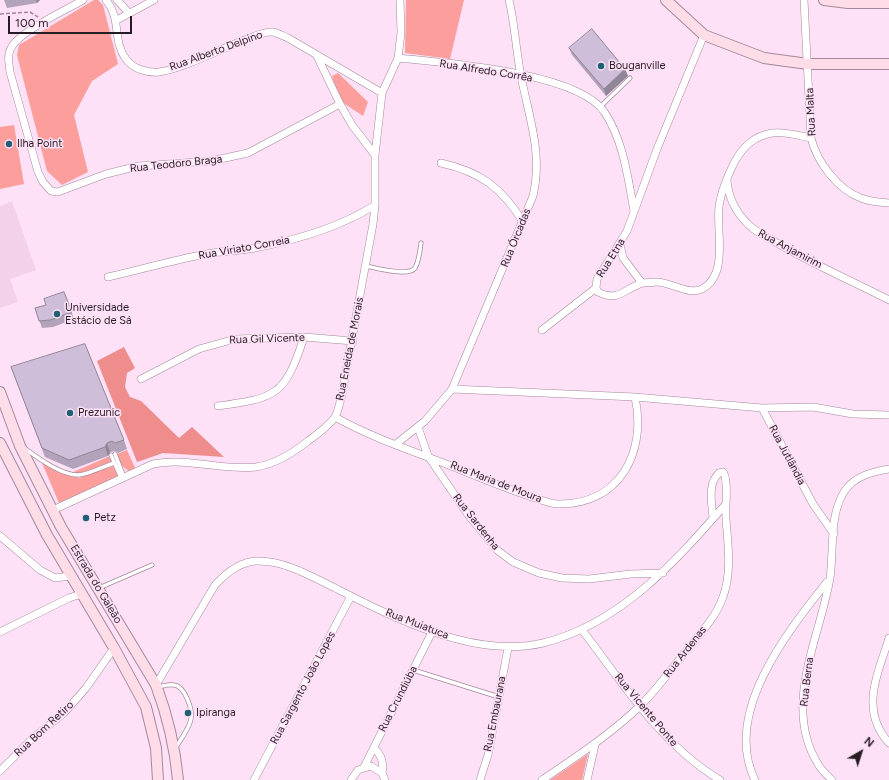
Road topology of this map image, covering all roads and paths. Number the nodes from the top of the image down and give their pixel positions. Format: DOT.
graph roads {
  1 [pos="83,0"];
  2 [pos="106,0"];
  3 [pos="400,0"];
  4 [pos="509,0"];
  5 [pos="666,0"];
  6 [pos="804,0"];
  7 [pos="824,0"];
  8 [pos="150,1"];
  9 [pos="118,2"];
  10 [pos="848,2"];
  11 [pos="889,3"];
  12 [pos="112,8"];
  13 [pos="129,13"];
  14 [pos="0,14"];
  15 [pos="117,20"];
  16 [pos="43,23"];
  17 [pos="704,34"];
  18 [pos="317,56"];
  19 [pos="398,58"];
  20 [pos="808,64"];
  21 [pos="889,64"];
  22 [pos="521,74"];
  23 [pos="630,78"];
  24 [pos="382,93"];
  25 [pos="340,104"];
  26 [pos="600,107"];
  27 [pos="811,138"];
  28 [pos="375,155"];
  29 [pos="441,163"];
  30 [pos="727,178"];
  31 [pos="889,203"];
  32 [pos="375,205"];
  33 [pos="634,212"];
  34 [pos="523,222"];
  35 [pos="421,244"];
  36 [pos="620,244"];
  37 [pos="366,266"];
  38 [pos="108,277"];
  39 [pos="642,283"];
  40 [pos="596,288"];
  41 [pos="889,300"];
  42 [pos="542,330"];
  43 [pos="304,337"];
  44 [pos="353,340"];
  45 [pos="141,379"];
  46 [pos="452,389"];
  47 [pos="0,392"];
  48 [pos="635,397"];
  49 [pos="218,406"];
  50 [pos="762,408"];
  51 [pos="889,415"];
  52 [pos="335,417"];
  53 [pos="418,427"];
  54 [pos="0,444"];
  55 [pos="396,444"];
  56 [pos="20,446"];
  57 [pos="428,456"];
  58 [pos="114,463"];
  59 [pos="889,469"];
  60 [pos="122,478"];
  61 [pos="725,505"];
  62 [pos="53,510"];
  63 [pos="713,518"];
  64 [pos="834,534"];
  65 [pos="0,536"];
  66 [pos="152,565"];
  67 [pos="663,573"];
  68 [pos="70,576"];
  69 [pos="830,578"];
  70 [pos="98,588"];
  71 [pos="81,594"];
  72 [pos="351,596"];
  73 [pos="582,630"];
  74 [pos="0,632"];
  75 [pos="432,632"];
  76 [pos="889,638"];
  77 [pos="114,648"];
  78 [pos="508,648"];
  79 [pos="887,649"];
  80 [pos="413,670"];
  81 [pos="157,686"];
  82 [pos="499,697"];
  83 [pos="640,706"];
  84 [pos="889,743"];
  85 [pos="595,745"];
  86 [pos="175,748"];
  87 [pos="374,748"];
  88 [pos="364,767"];
  89 [pos="0,771"];
  90 [pos="382,773"];
  91 [pos="158,780"];
  92 [pos="178,780"];
  93 [pos="254,780"];
  94 [pos="351,780"];
  95 [pos="385,780"];
  96 [pos="480,780"];
  97 [pos="542,780"];
  98 [pos="587,780"];
  99 [pos="720,780"];
  100 [pos="755,780"];
  101 [pos="832,780"];
  1 -- 16 [label="street, Rua Teodoro Braga"];
  2 -- 12 [label="street, Rua Alberto Delpino"];
  3 -- 19 [label="street, Rua Eneida de Morais"];
  4 -- 22 [label="street, Rua Órcadas"];
  5 -- 17 [label="main road"];
  6 -- 20 [label="street, Rua Malta"];
  7 -- 10 [label="main road"];
  8 -- 13 [label="street"];
  9 -- 12 [label="street"];
  9 -- 13 [label="street"];
  10 -- 11 [label="main road"];
  12 -- 15 [label="street, Rua Alberto Delpino"];
  13 -- 15 [label="street"];
  14 -- 16 [label="path"];
  15 -- 18 [label="street, Rua Alberto Delpino"];
  16 -- 25 [label="street, Rua Teodoro Braga"];
  17 -- 20 [label="main road"];
  17 -- 33 [label="street, Rua Etna"];
  18 -- 24 [label="street, Rua Alberto Delpino"];
  18 -- 25 [label="street"];
  19 -- 22 [label="street, Rua Alfredo Corrêa"];
  19 -- 24 [label="street, Rua Eneida de Morais"];
  20 -- 21 [label="main road"];
  20 -- 27 [label="street, Rua Malta"];
  22 -- 26 [label="street, Rua Alfredo Corrêa"];
  22 -- 34 [label="street, Rua Órcadas"];
  23 -- 26 [label="lane"];
  24 -- 28 [label="street, Rua Eneida de Morais"];
  25 -- 28 [label="street"];
  26 -- 33 [label="street, Rua Alfredo Corrêa"];
  27 -- 30 [label="street"];
  27 -- 31 [label="street, Rua Malta"];
  28 -- 32 [label="street, Rua Eneida de Morais"];
  29 -- 34 [label="street"];
  30 -- 39 [label="street, Rua Etna"];
  30 -- 41 [label="street, Rua Anjamirim"];
  32 -- 37 [label="street, Rua Eneida de Morais"];
  32 -- 38 [label="street, Rua Viriato Correia"];
  33 -- 36 [label="street, Rua Etna"];
  34 -- 46 [label="street, Rua Órcadas"];
  35 -- 37 [label="lane"];
  36 -- 39 [label="street"];
  36 -- 40 [label="street, Rua Etna"];
  37 -- 44 [label="street, Rua Eneida de Morais"];
  39 -- 40 [label="street, Rua Etna"];
  40 -- 42 [label="street"];
  43 -- 44 [label="street, Rua Gil Vicente"];
  43 -- 45 [label="street, Rua Gil Vicente"];
  43 -- 49 [label="street"];
  44 -- 52 [label="street, Rua Eneida de Morais"];
  46 -- 48 [label="street"];
  46 -- 53 [label="street, Rua Órcadas"];
  47 -- 56 [label="main road, Estrada do Galeão"];
  48 -- 50 [label="street"];
  48 -- 57 [label="street, Rua Maria de Moura"];
  50 -- 51 [label="street"];
  50 -- 64 [label="street, Rua Jutlândia"];
  52 -- 55 [label="street, Rua Maria de Moura"];
  52 -- 60 [label="street"];
  53 -- 55 [label="street, Rua Órcadas"];
  53 -- 57 [label="street, Rua Sardenha"];
  54 -- 62 [label="main road"];
  54 -- 68 [label="main road, Estrada do Galeão"];
  55 -- 57 [label="street, Rua Maria de Moura"];
  56 -- 58 [label="lane"];
  56 -- 62 [label="main road, Estrada do Galeão"];
  57 -- 67 [label="street, Rua Sardenha"];
  58 -- 60 [label="lane"];
  58 -- 60 [label="lane"];
  59 -- 64 [label="street"];
  60 -- 62 [label="street"];
  61 -- 63 [label="street, Rua Muiatuca"];
  61 -- 63 [label="street, Rua Ardenas"];
  61 -- 83 [label="street, Rua Ardenas"];
  62 -- 70 [label="main road, Estrada do Galeão"];
  63 -- 67 [label="street, Rua Muiatuca"];
  64 -- 69 [label="street"];
  65 -- 68 [label="street"];
  66 -- 70 [label="lane"];
  67 -- 73 [label="street, Rua Muiatuca"];
  68 -- 71 [label="main road, Estrada do Galeão"];
  69 -- 100 [label="street"];
  69 -- 101 [label="street, Rua Berna"];
  70 -- 81 [label="main road, Estrada do Galeão"];
  71 -- 74 [label="street"];
  71 -- 77 [label="main road, Estrada do Galeão"];
  72 -- 75 [label="street, Rua Muiatuca"];
  72 -- 81 [label="street, Rua Muiatuca"];
  72 -- 93 [label="street, Rua Sargento João Lopes"];
  73 -- 78 [label="street, Rua Muiatuca"];
  73 -- 83 [label="street, Rua Vicente Ponte"];
  75 -- 78 [label="street, Rua Muiatuca"];
  75 -- 80 [label="street, Rua Crundiúba"];
  76 -- 79 [label="street"];
  77 -- 89 [label="street, Rua Bom Retiro"];
  77 -- 91 [label="main road, Estrada do Galeão"];
  78 -- 82 [label="street, Rua Embaurana"];
  79 -- 84 [label="street"];
  80 -- 82 [label="lane"];
  80 -- 87 [label="street, Rua Crundiúba"];
  81 -- 86 [label="main road, Estrada do Galeão"];
  81 -- 86 [label="lane"];
  82 -- 96 [label="street, Rua Embaurana"];
  83 -- 85 [label="street, Rua Ardenas"];
  83 -- 99 [label="street, Rua Vicente Ponte"];
  85 -- 97 [label="street, Rua Ardenas"];
  85 -- 98 [label="street"];
  86 -- 92 [label="main road, Estrada do Galeão"];
  87 -- 88 [label="street, Rua Crundiúba"];
  87 -- 90 [label="street"];
  88 -- 90 [label="street"];
  88 -- 94 [label="street, Rua Crundiúba"];
  90 -- 95 [label="street"];
}
